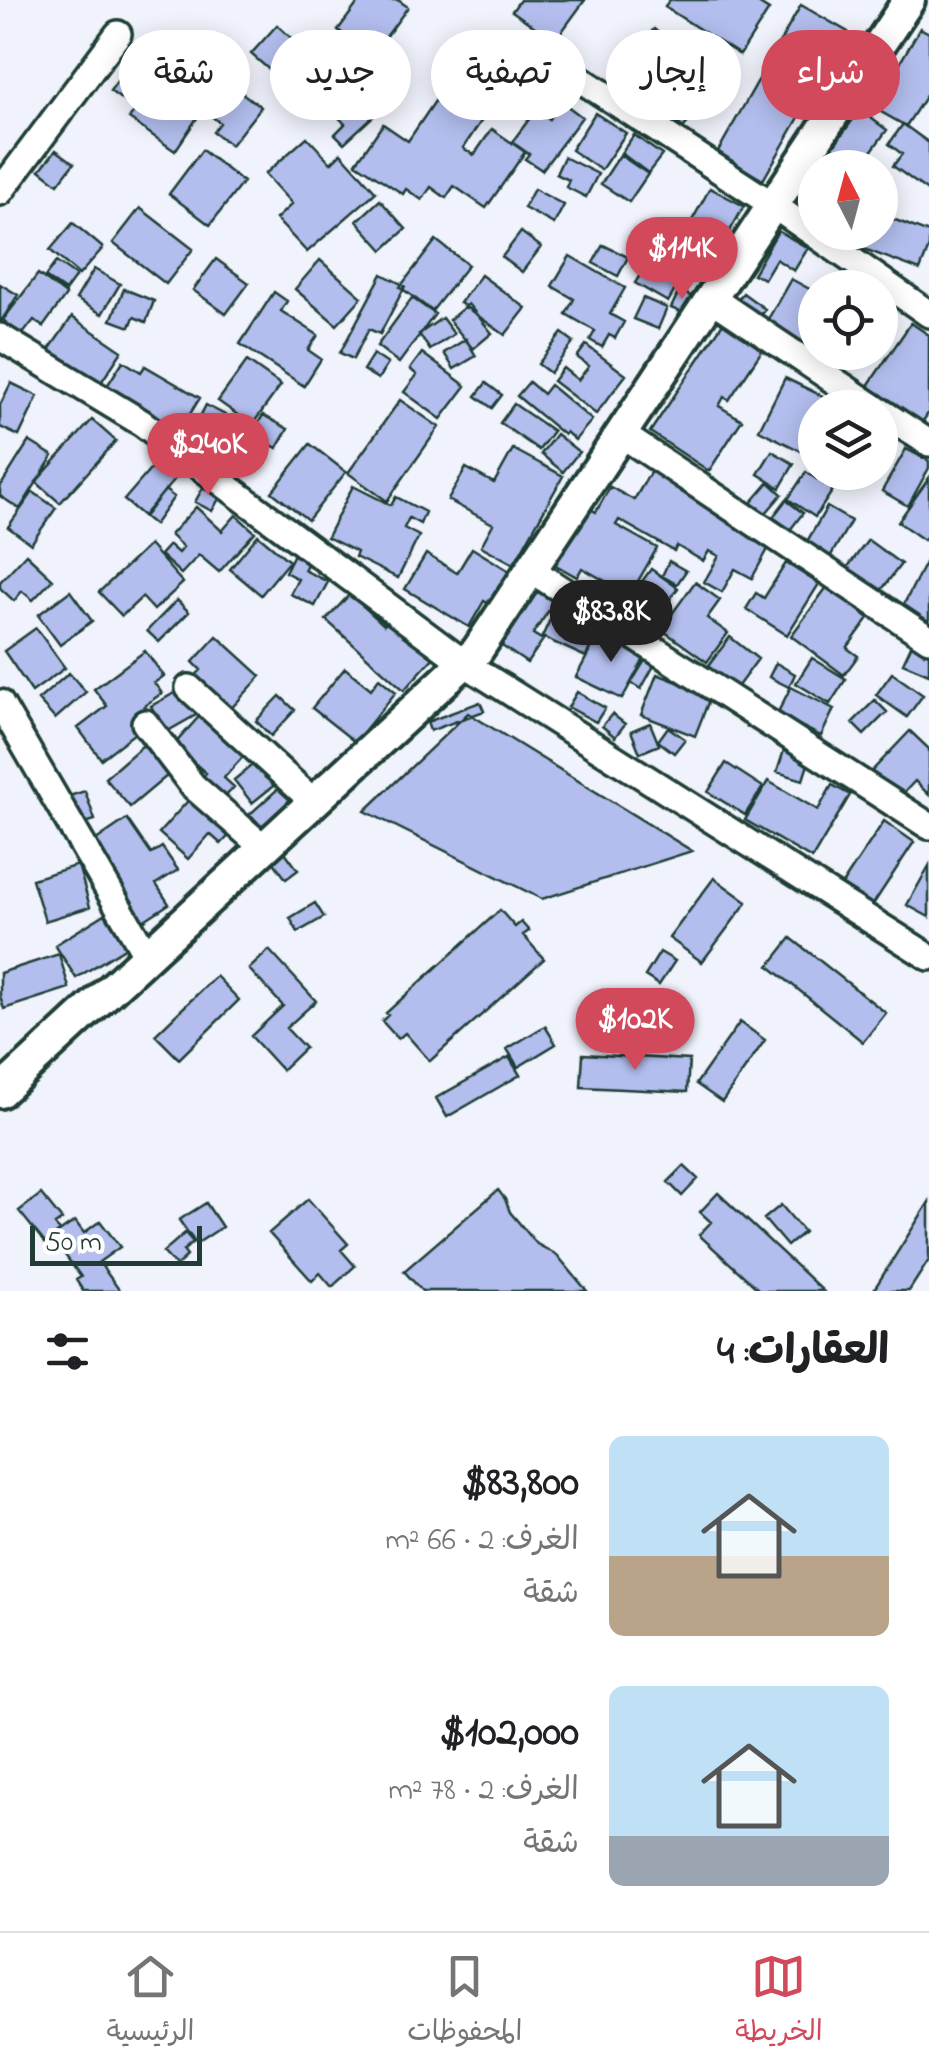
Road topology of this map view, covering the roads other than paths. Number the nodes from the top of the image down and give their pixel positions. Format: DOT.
graph roads {
  1 [pos="908,0"];
  2 [pos="918,0"];
  3 [pos="929,8"];
  4 [pos="118,34"];
  5 [pos="586,84"];
  6 [pos="0,192"];
  7 [pos="772,205"];
  8 [pos="711,298"];
  9 [pos="929,314"];
  10 [pos="0,337"];
  11 [pos="849,390"];
  12 [pos="898,422"];
  13 [pos="622,434"];
  14 [pos="929,443"];
  15 [pos="531,570"];
  16 [pos="929,638"];
  17 [pos="464,663"];
  18 [pos="189,688"];
  19 [pos="0,703"];
  20 [pos="145,723"];
  21 [pos="8,735"];
  22 [pos="314,802"];
  23 [pos="929,826"];
  24 [pos="264,848"];
  25 [pos="147,956"];
  26 [pos="929,957"];
  27 [pos="0,1092"];
  1 -- 7 [label="street"];
  2 -- 3 [label="street"];
  4 -- 6 [label="street"];
  5 -- 7 [label="street"];
  7 -- 8 [label="street"];
  7 -- 9 [label="street"];
  8 -- 11 [label="street"];
  8 -- 13 [label="street"];
  10 -- 17 [label="street"];
  12 -- 14 [label="street"];
  13 -- 15 [label="street"];
  13 -- 16 [label="street"];
  15 -- 17 [label="street"];
  15 -- 23 [label="street"];
  17 -- 22 [label="street"];
  17 -- 26 [label="street"];
  18 -- 22 [label="street"];
  19 -- 21 [label="street"];
  20 -- 24 [label="street"];
  21 -- 25 [label="street"];
  22 -- 24 [label="street"];
  24 -- 25 [label="street"];
  25 -- 27 [label="street"];
}
